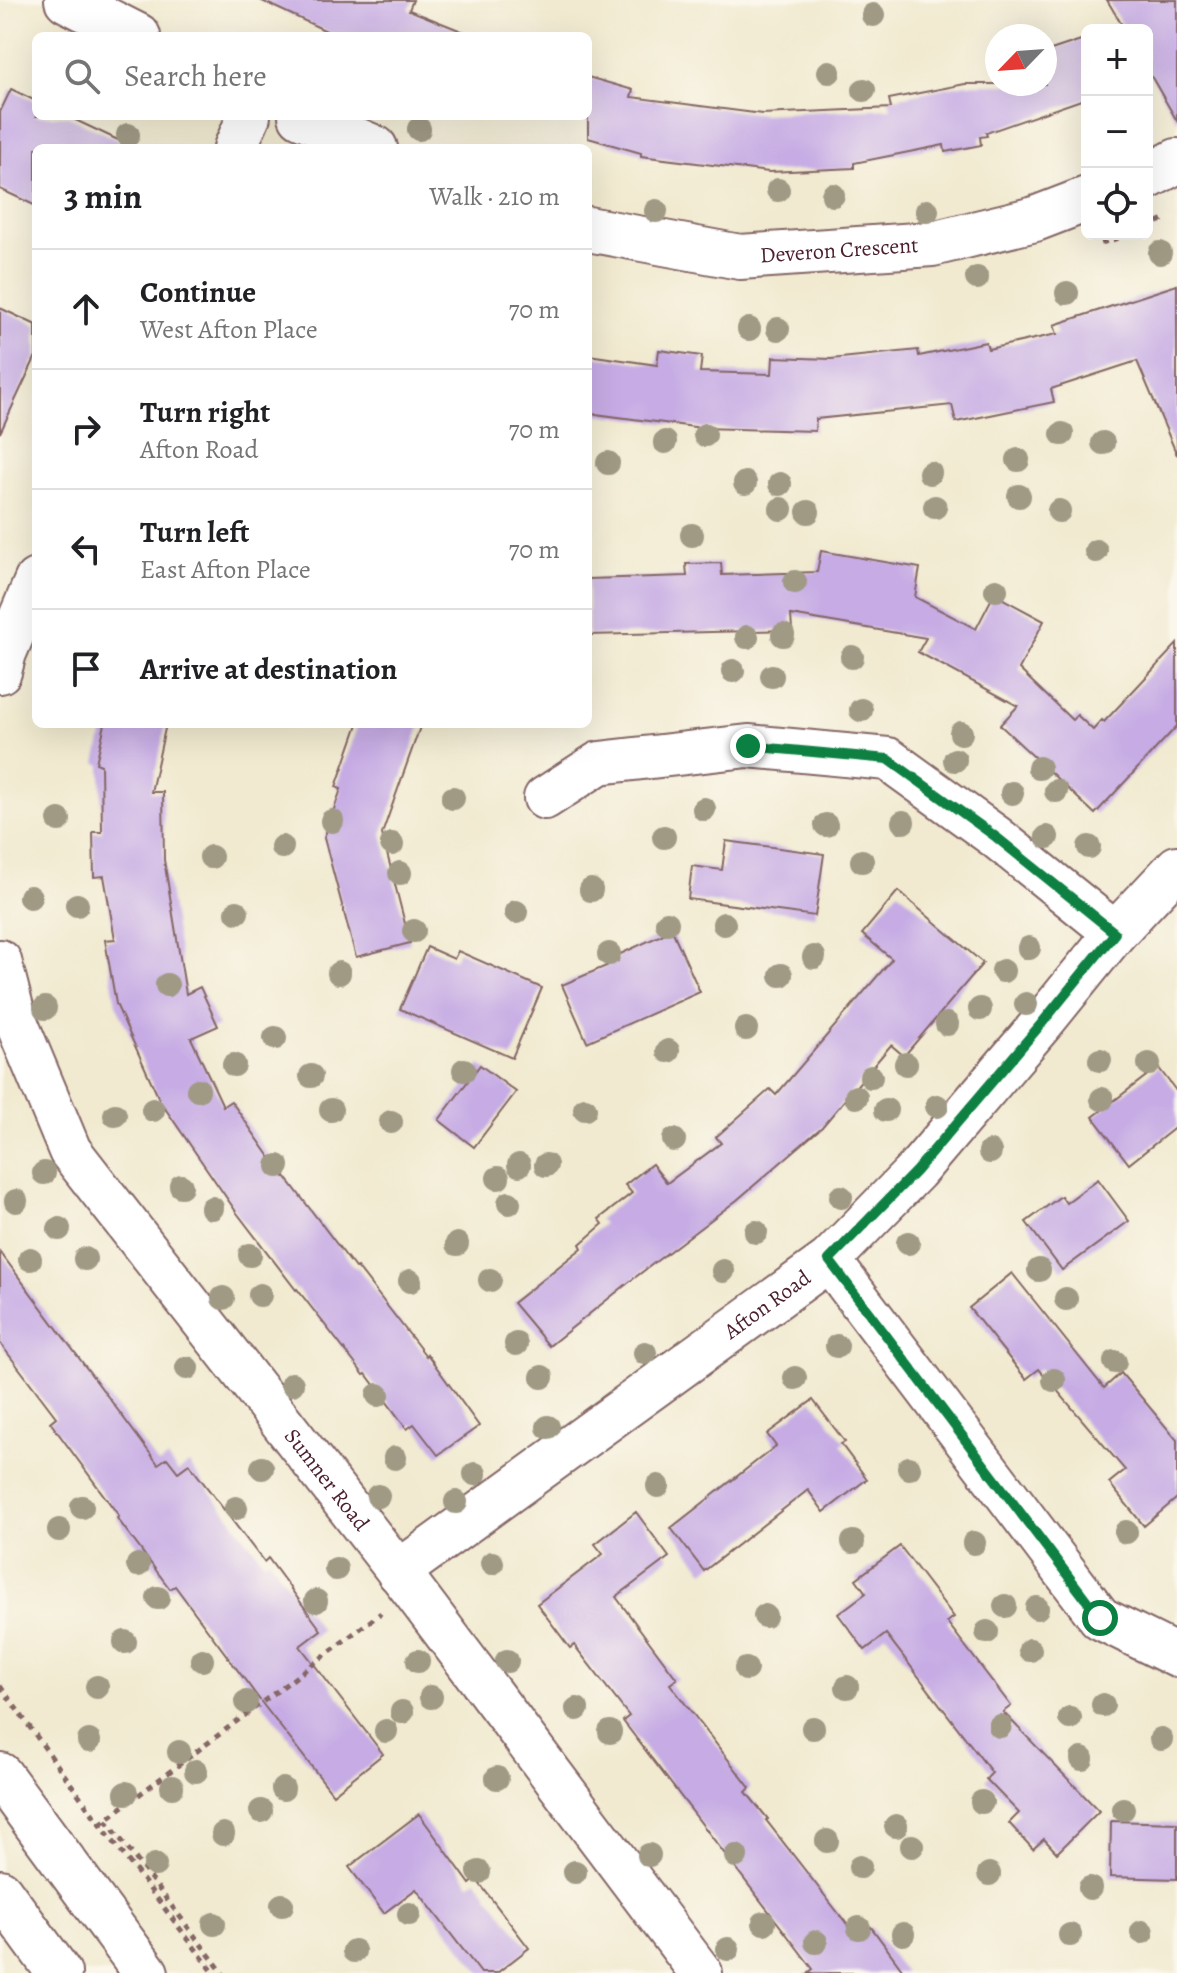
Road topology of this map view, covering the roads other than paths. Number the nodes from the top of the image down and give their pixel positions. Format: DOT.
graph roads {
  1 [pos="67,0"];
  2 [pos="130,32"];
  3 [pos="247,120"];
  4 [pos="310,120"];
  5 [pos="237,144"];
  6 [pos="366,144"];
  7 [pos="1177,161"];
  8 [pos="1153,174"];
  9 [pos="1081,201"];
  10 [pos="592,230"];
  11 [pos="32,589"];
  12 [pos="0,672"];
  13 [pos="545,798"];
  14 [pos="1177,867"];
  15 [pos="1115,933"];
  16 [pos="0,961"];
  17 [pos="829,1260"];
  18 [pos="405,1581"];
  19 [pos="1177,1656"];
  20 [pos="0,1775"];
  21 [pos="0,1892"];
  22 [pos="59,1973"];
  23 [pos="146,1973"];
  24 [pos="701,1973"];
  1 -- 2 [label="street"];
  3 -- 5 [label="street"];
  4 -- 6 [label="street"];
  7 -- 8 [label="street"];
  9 -- 10 [label="street, Deveron Crescent"];
  11 -- 12 [label="street"];
  13 -- 15 [label="street"];
  14 -- 15 [label="street, Afton Road"];
  15 -- 17 [label="street, Afton Road"];
  16 -- 18 [label="street, Sumner Road"];
  17 -- 18 [label="street, Afton Road"];
  17 -- 19 [label="street"];
  18 -- 24 [label="street, Sumner Road"];
  20 -- 23 [label="street"];
  21 -- 22 [label="street"];
}
